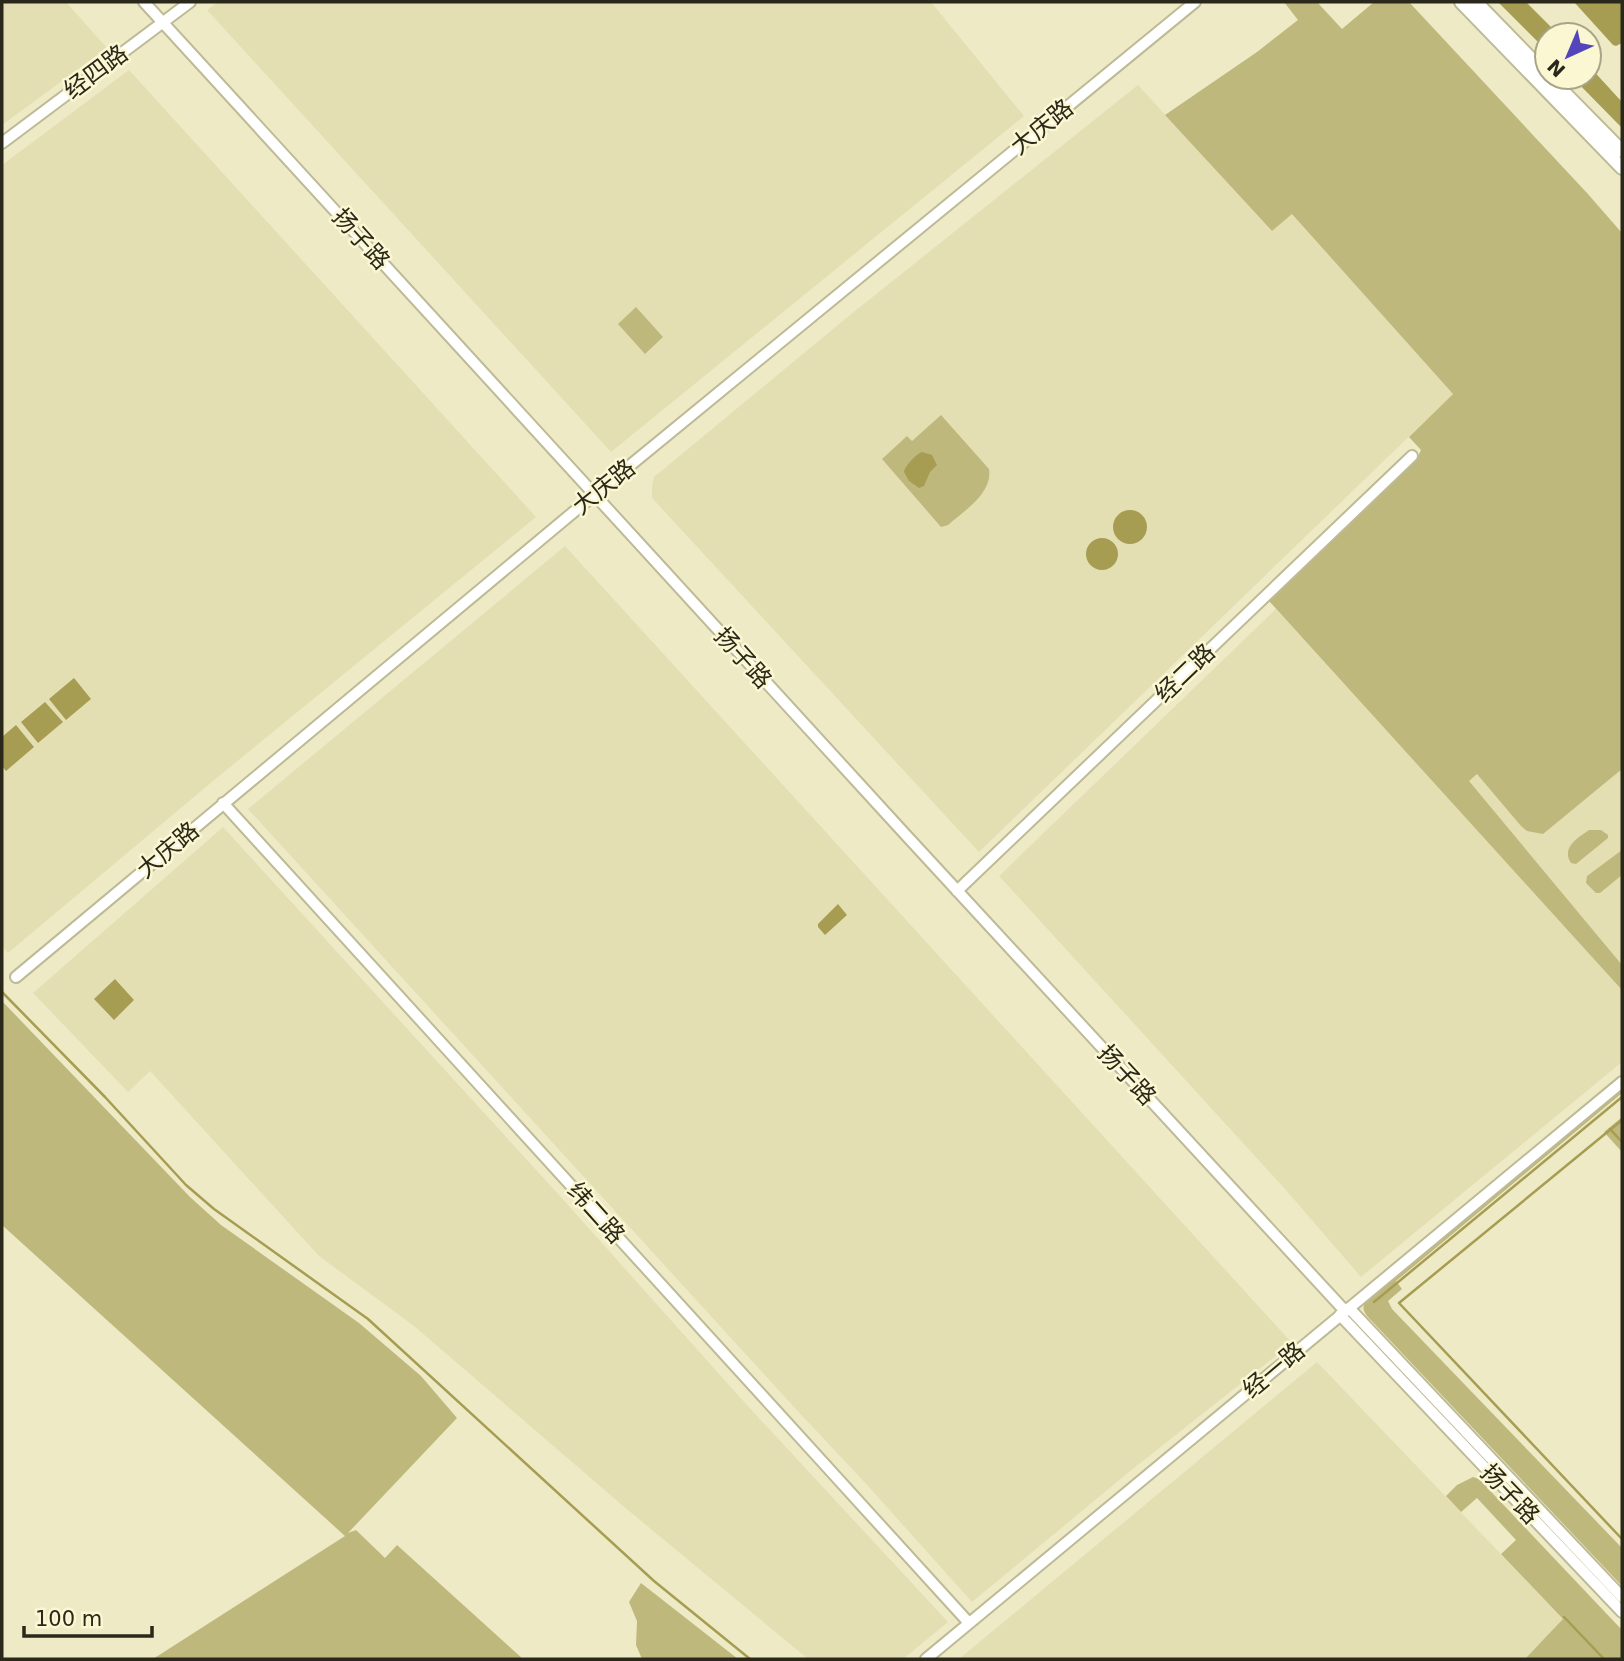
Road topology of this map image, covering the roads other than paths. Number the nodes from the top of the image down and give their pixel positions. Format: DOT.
graph roads {
  1 [pos="144,2"];
  2 [pos="190,2"];
  3 [pos="1195,2"];
  4 [pos="1461,2"];
  5 [pos="1476,2"];
  6 [pos="162,22"];
  7 [pos="1533,61"];
  8 [pos="1563,91"];
  9 [pos="2,143"];
  10 [pos="1622,151"];
  11 [pos="1622,168"];
  12 [pos="1412,456"];
  13 [pos="594,495"];
  14 [pos="223,803"];
  15 [pos="957,891"];
  16 [pos="16,977"];
  17 [pos="1622,1082"];
  18 [pos="1345,1311"];
  19 [pos="1622,1597"];
  20 [pos="1622,1612"];
  21 [pos="969,1623"];
  22 [pos="926,1659"];
  1 -- 6 [label="street, 扬子路"];
  2 -- 6 [label="street, 经四路"];
  3 -- 13 [label="street, 大庆路"];
  4 -- 11 [label="main road"];
  5 -- 7 [label="main road"];
  6 -- 9 [label="street, 经四路"];
  6 -- 13 [label="street, 扬子路"];
  8 -- 10 [label="main road"];
  12 -- 15 [label="street, 经二路"];
  13 -- 14 [label="street, 大庆路"];
  13 -- 15 [label="street, 扬子路"];
  14 -- 16 [label="street, 大庆路"];
  14 -- 21 [label="street, 纬二路"];
  15 -- 18 [label="street, 扬子路"];
  17 -- 18 [label="street, 经一路"];
  18 -- 19 [label="street, 扬子路"];
  18 -- 20 [label="street, 扬子路"];
  18 -- 21 [label="street, 经一路"];
  21 -- 22 [label="street, 经一路"];
}
